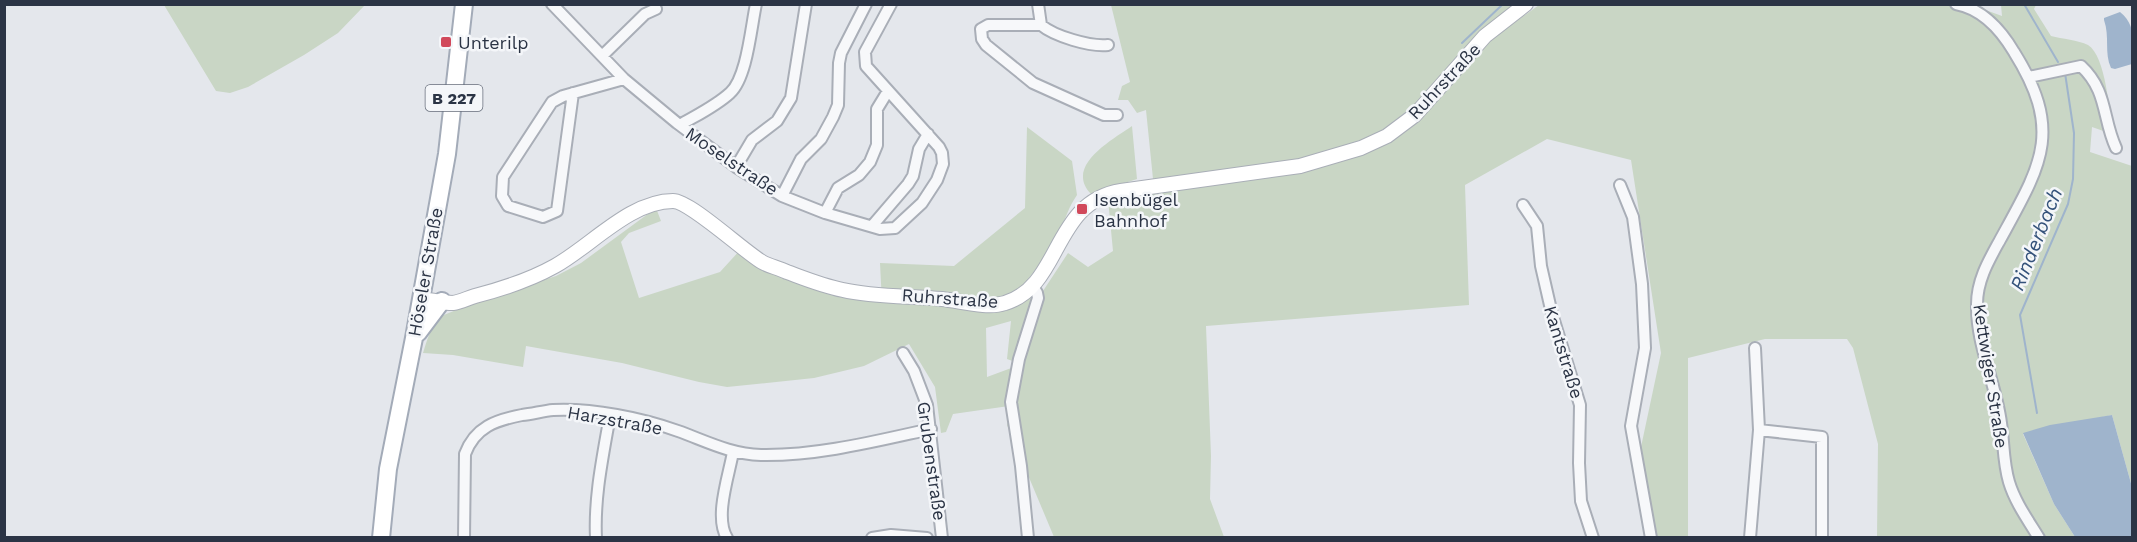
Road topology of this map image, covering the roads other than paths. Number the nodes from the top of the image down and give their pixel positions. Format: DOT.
graph roads {
  1 [pos="464,4"];
  2 [pos="756,4"];
  3 [pos="806,4"];
  4 [pos="866,4"];
  5 [pos="1038,4"];
  6 [pos="1526,4"];
  7 [pos="1956,4"];
  8 [pos="554,5"];
  9 [pos="889,5"];
  10 [pos="656,9"];
  11 [pos="1041,25"];
  12 [pos="1108,45"];
  13 [pos="602,56"];
  14 [pos="2029,77"];
  15 [pos="624,79"];
  16 [pos="888,90"];
  17 [pos="573,93"];
  18 [pos="1118,115"];
  19 [pos="680,125"];
  20 [pos="928,134"];
  21 [pos="2116,148"];
  22 [pos="736,167"];
  23 [pos="1620,185"];
  24 [pos="782,196"];
  25 [pos="1523,205"];
  26 [pos="825,213"];
  27 [pos="872,226"];
  28 [pos="1032,285"];
  29 [pos="421,299"];
  30 [pos="442,301"];
  31 [pos="414,338"];
  32 [pos="1755,348"];
  33 [pos="903,353"];
  34 [pos="610,415"];
  35 [pos="931,429"];
  36 [pos="1759,430"];
  37 [pos="733,452"];
  38 [pos="381,537"];
  39 [pos="464,537"];
  40 [pos="596,537"];
  41 [pos="727,537"];
  42 [pos="872,537"];
  43 [pos="927,537"];
  44 [pos="942,537"];
  45 [pos="1028,537"];
  46 [pos="1593,537"];
  47 [pos="1651,537"];
  48 [pos="1750,537"];
  49 [pos="1822,537"];
  50 [pos="2039,537"];
  1 -- 29 [label="main road, Höseler Straße / B 227"];
  2 -- 19 [label="street"];
  3 -- 22 [label="street"];
  4 -- 24 [label="street"];
  5 -- 11 [label="street"];
  6 -- 28 [label="main road, Ruhrstraße"];
  7 -- 14 [label="street, Kettwiger Straße"];
  8 -- 13 [label="street, Moselstraße"];
  9 -- 16 [label="street, Moselstraße"];
  10 -- 13 [label="street"];
  11 -- 12 [label="street"];
  11 -- 18 [label="street"];
  13 -- 15 [label="street, Moselstraße"];
  14 -- 21 [label="street"];
  14 -- 50 [label="street, Kettwiger Straße"];
  15 -- 17 [label="street"];
  15 -- 19 [label="street, Moselstraße"];
  16 -- 20 [label="street, Moselstraße"];
  16 -- 26 [label="street"];
  17 -- 17 [label="street"];
  19 -- 22 [label="street, Moselstraße"];
  20 -- 27 [label="street"];
  20 -- 27 [label="street, Moselstraße"];
  22 -- 24 [label="street, Moselstraße"];
  23 -- 47 [label="street"];
  24 -- 26 [label="street, Moselstraße"];
  25 -- 46 [label="street, Kantstraße"];
  26 -- 27 [label="street, Moselstraße"];
  28 -- 30 [label="main road, Ruhrstraße"];
  28 -- 45 [label="street"];
  29 -- 30 [label="main road, Ruhrstraße"];
  29 -- 31 [label="main road, Höseler Straße / B 227"];
  30 -- 31 [label="main road"];
  31 -- 38 [label="main road, Höseler Straße / B 227"];
  32 -- 36 [label="street"];
  33 -- 35 [label="street, Grubenstraße"];
  34 -- 37 [label="street, Harzstraße"];
  34 -- 39 [label="street, Harzstraße"];
  34 -- 40 [label="street"];
  35 -- 37 [label="street, Harzstraße"];
  35 -- 44 [label="street, Grubenstraße"];
  36 -- 48 [label="street"];
  36 -- 49 [label="street"];
  37 -- 41 [label="street"];
  42 -- 43 [label="street"];
}
